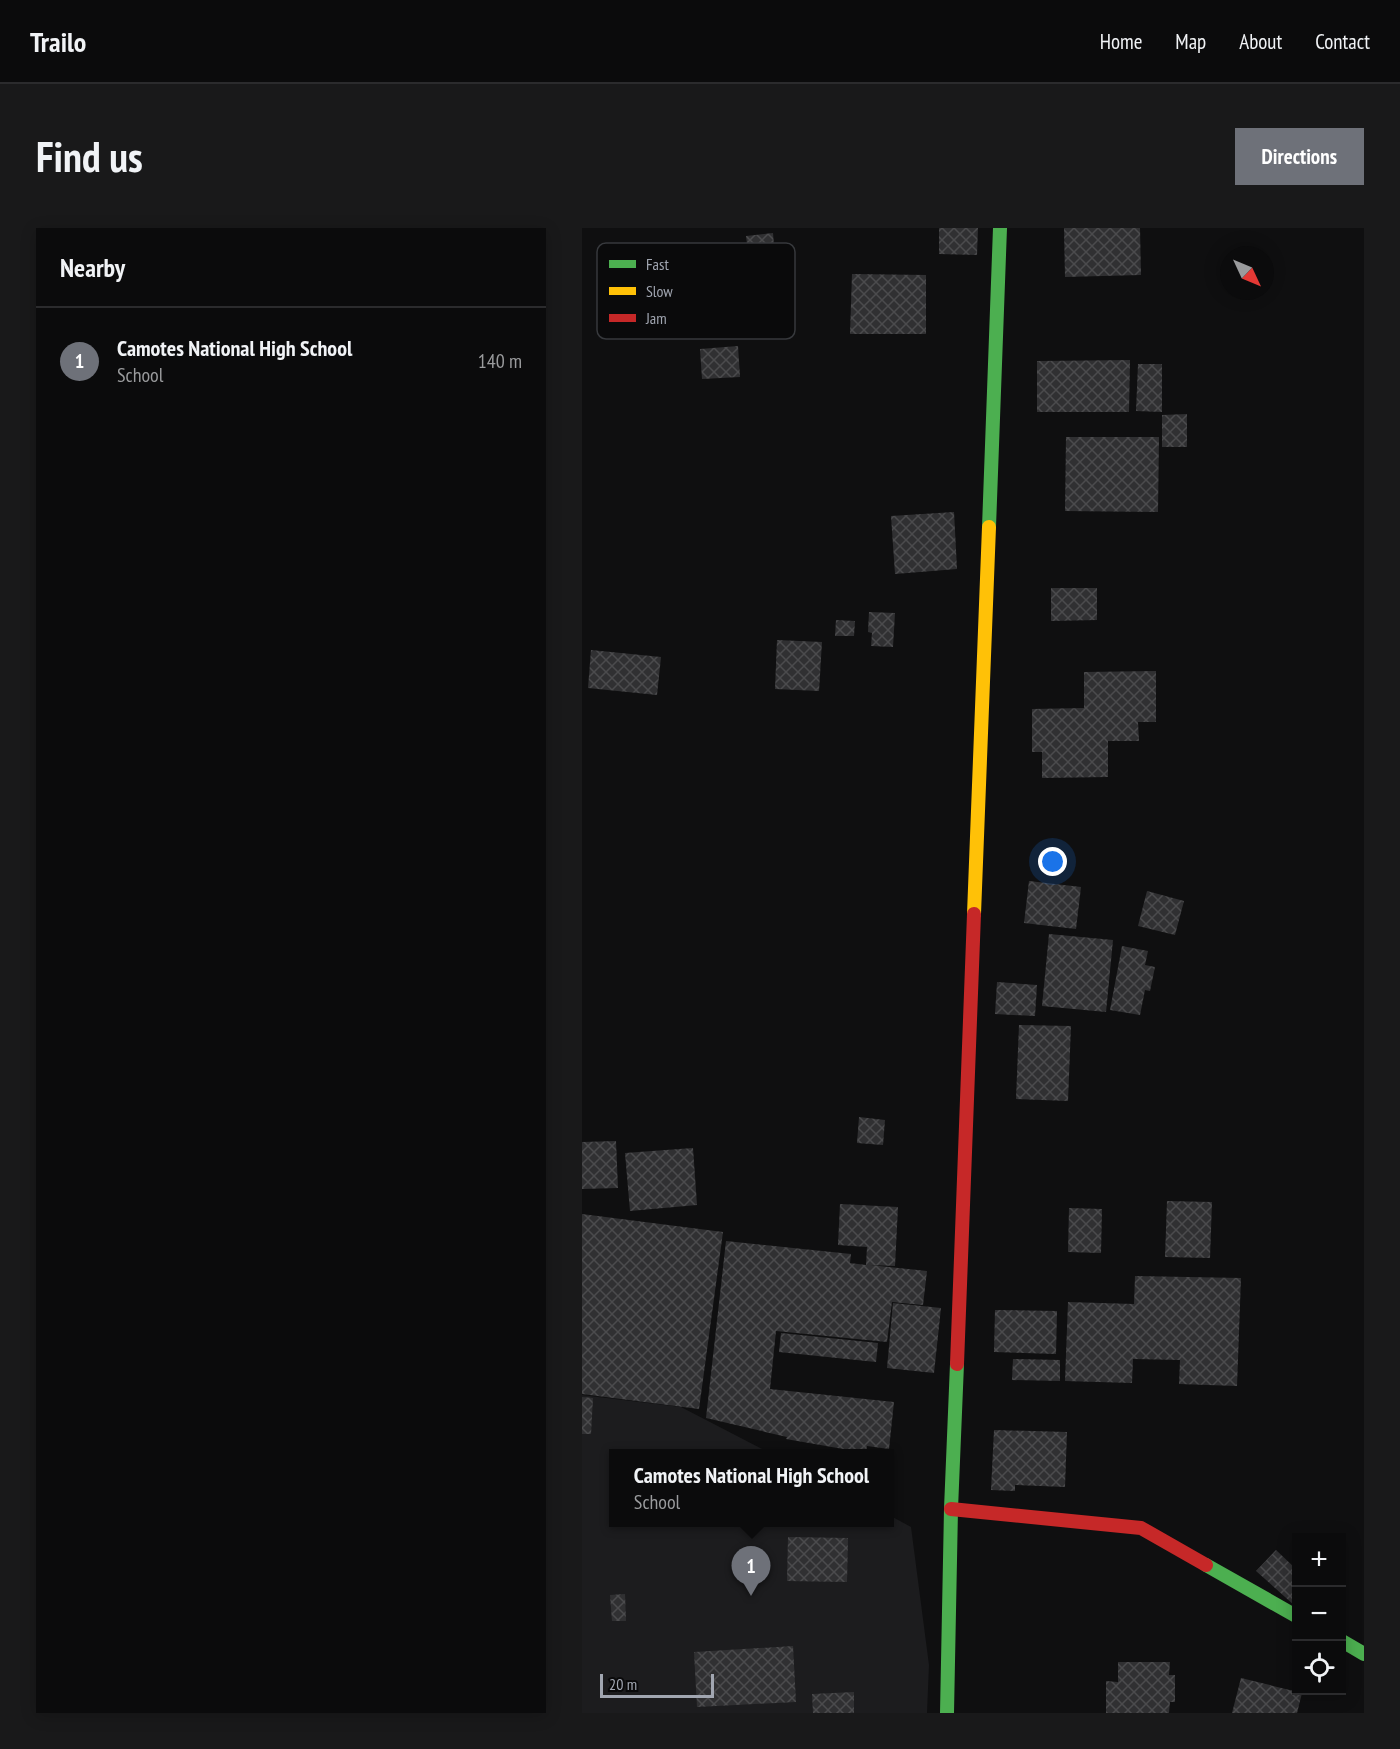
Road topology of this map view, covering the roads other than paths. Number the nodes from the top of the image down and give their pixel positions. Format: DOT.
graph roads {
  1 [pos="1000,228"];
  2 [pos="951,1509"];
  3 [pos="1292,1614"];
  4 [pos="1346,1644"];
  5 [pos="1364,1654"];
  6 [pos="947,1713"];
  1 -- 2 [label="main road"];
  2 -- 3 [label="main road"];
  2 -- 6 [label="main road"];
  4 -- 5 [label="main road"];
}
